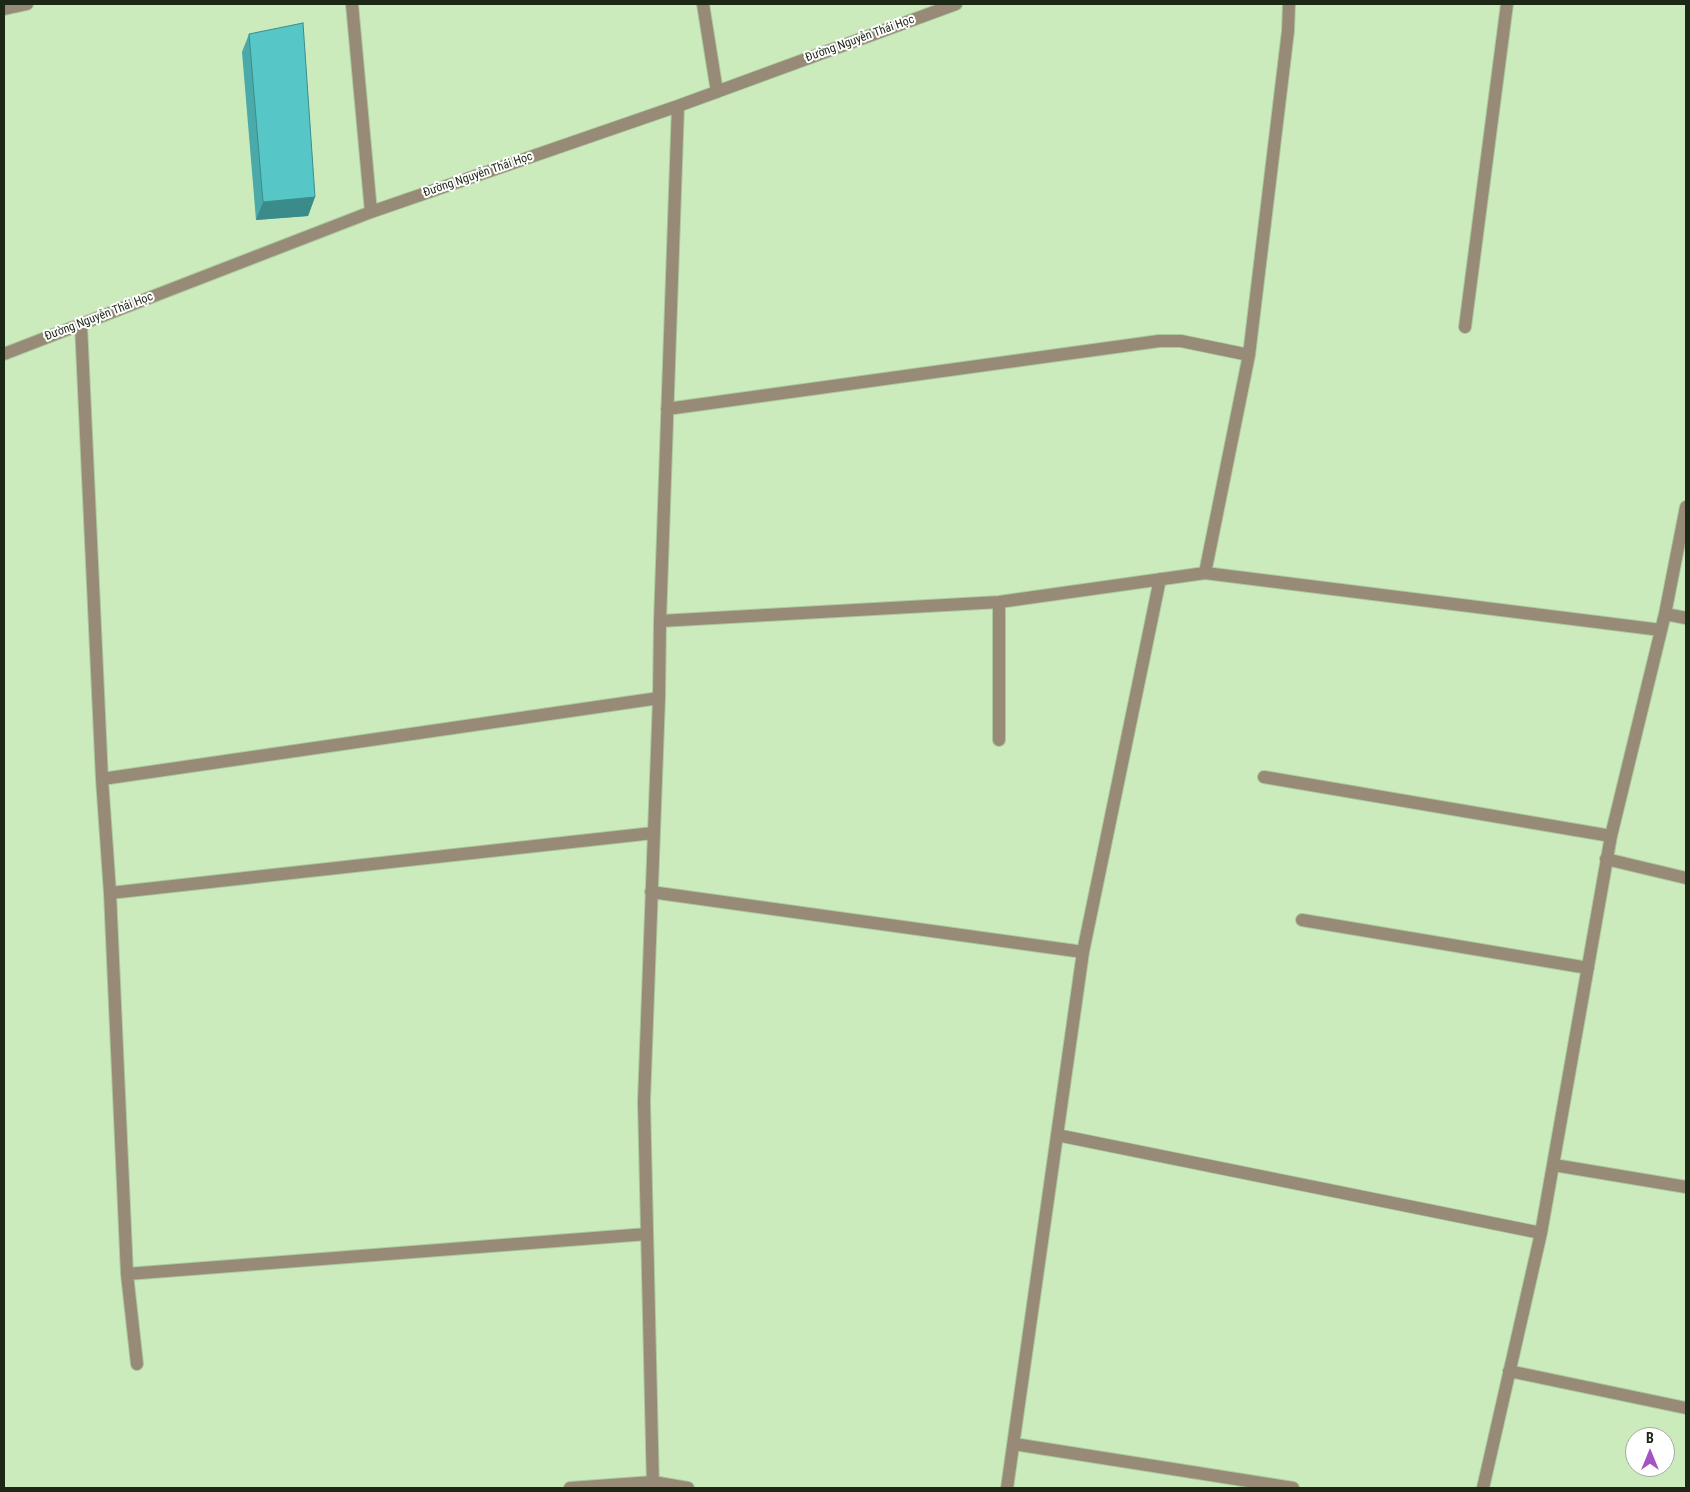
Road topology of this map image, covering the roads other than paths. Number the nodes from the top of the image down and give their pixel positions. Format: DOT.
graph roads {
  1 [pos="27,4"];
  2 [pos="352,4"];
  3 [pos="703,4"];
  4 [pos="956,4"];
  5 [pos="1289,4"];
  6 [pos="1507,4"];
  7 [pos="4,9"];
  8 [pos="717,92"];
  9 [pos="678,106"];
  10 [pos="371,212"];
  11 [pos="82,325"];
  12 [pos="1465,327"];
  13 [pos="4,354"];
  14 [pos="1249,355"];
  15 [pos="667,409"];
  16 [pos="1686,507"];
  17 [pos="1205,573"];
  18 [pos="1160,579"];
  19 [pos="999,602"];
  20 [pos="1665,614"];
  21 [pos="1686,618"];
  22 [pos="660,621"];
  23 [pos="1661,630"];
  24 [pos="659,698"];
  25 [pos="999,740"];
  26 [pos="1264,777"];
  27 [pos="102,779"];
  28 [pos="653,833"];
  29 [pos="1611,836"];
  30 [pos="1606,859"];
  31 [pos="1686,878"];
  32 [pos="651,892"];
  33 [pos="110,893"];
  34 [pos="1302,920"];
  35 [pos="1083,952"];
  36 [pos="1588,968"];
  37 [pos="1057,1134"];
  38 [pos="1554,1165"];
  39 [pos="1686,1187"];
  40 [pos="1541,1233"];
  41 [pos="647,1234"];
  42 [pos="127,1274"];
  43 [pos="137,1364"];
  44 [pos="1509,1371"];
  45 [pos="1686,1408"];
  46 [pos="1014,1444"];
  47 [pos="653,1485"];
  48 [pos="570,1488"];
  49 [pos="688,1488"];
  50 [pos="1007,1488"];
  51 [pos="1293,1488"];
  52 [pos="1483,1488"];
  1 -- 7 [label="street"];
  2 -- 10 [label="street"];
  3 -- 8 [label="street"];
  4 -- 8 [label="street, Đường Nguyễn Thái Học"];
  5 -- 14 [label="street"];
  6 -- 12 [label="street"];
  8 -- 9 [label="street, Đường Nguyễn Thái Học"];
  9 -- 10 [label="street, Đường Nguyễn Thái Học"];
  9 -- 15 [label="street"];
  10 -- 11 [label="street, Đường Nguyễn Thái Học"];
  11 -- 13 [label="street, Đường Nguyễn Thái Học"];
  11 -- 27 [label="street"];
  14 -- 15 [label="street"];
  14 -- 17 [label="street"];
  15 -- 22 [label="street"];
  16 -- 20 [label="street"];
  17 -- 18 [label="street"];
  17 -- 23 [label="street"];
  18 -- 19 [label="street"];
  18 -- 35 [label="street"];
  19 -- 22 [label="street"];
  19 -- 25 [label="street"];
  20 -- 21 [label="street"];
  20 -- 23 [label="street"];
  22 -- 24 [label="street"];
  23 -- 29 [label="street"];
  24 -- 27 [label="street"];
  24 -- 28 [label="street"];
  26 -- 29 [label="street"];
  27 -- 33 [label="street"];
  28 -- 32 [label="street"];
  28 -- 33 [label="street"];
  29 -- 30 [label="street"];
  30 -- 31 [label="street"];
  30 -- 36 [label="street"];
  32 -- 35 [label="street"];
  32 -- 41 [label="street"];
  33 -- 42 [label="street"];
  34 -- 36 [label="street"];
  35 -- 37 [label="street"];
  36 -- 38 [label="street"];
  37 -- 40 [label="street"];
  37 -- 46 [label="street"];
  38 -- 39 [label="street"];
  38 -- 40 [label="street"];
  40 -- 44 [label="street"];
  41 -- 42 [label="street"];
  41 -- 47 [label="street"];
  42 -- 43 [label="street"];
  44 -- 45 [label="street"];
  44 -- 52 [label="street"];
  46 -- 50 [label="street"];
  46 -- 51 [label="street"];
  47 -- 48 [label="street"];
  47 -- 49 [label="street"];
}
